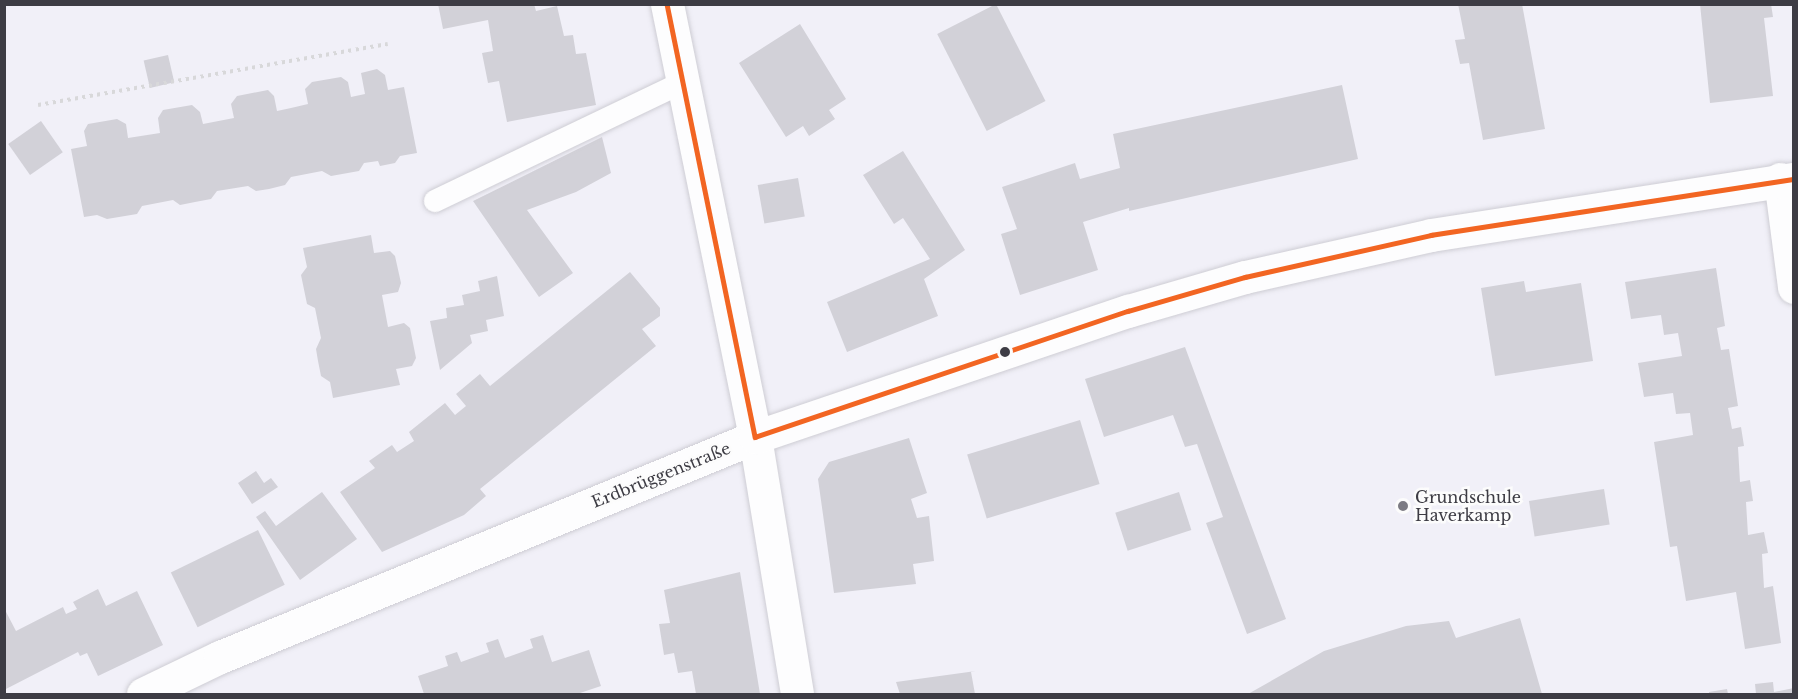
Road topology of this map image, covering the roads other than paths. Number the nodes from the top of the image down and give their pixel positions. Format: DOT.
graph roads {
  1 [pos="667,4"];
  2 [pos="683,82"];
  3 [pos="1787,179"];
  4 [pos="435,201"];
  5 [pos="1794,287"];
  6 [pos="755,437"];
  7 [pos="143,694"];
  8 [pos="797,694"];
  1 -- 2 [label="street"];
  2 -- 4 [label="lane"];
  2 -- 6 [label="street"];
  3 -- 5 [label="street"];
  3 -- 6 [label="street, Erdbrüggenstraße"];
  6 -- 7 [label="street, Erdbrüggenstraße"];
  6 -- 8 [label="street"];
}
